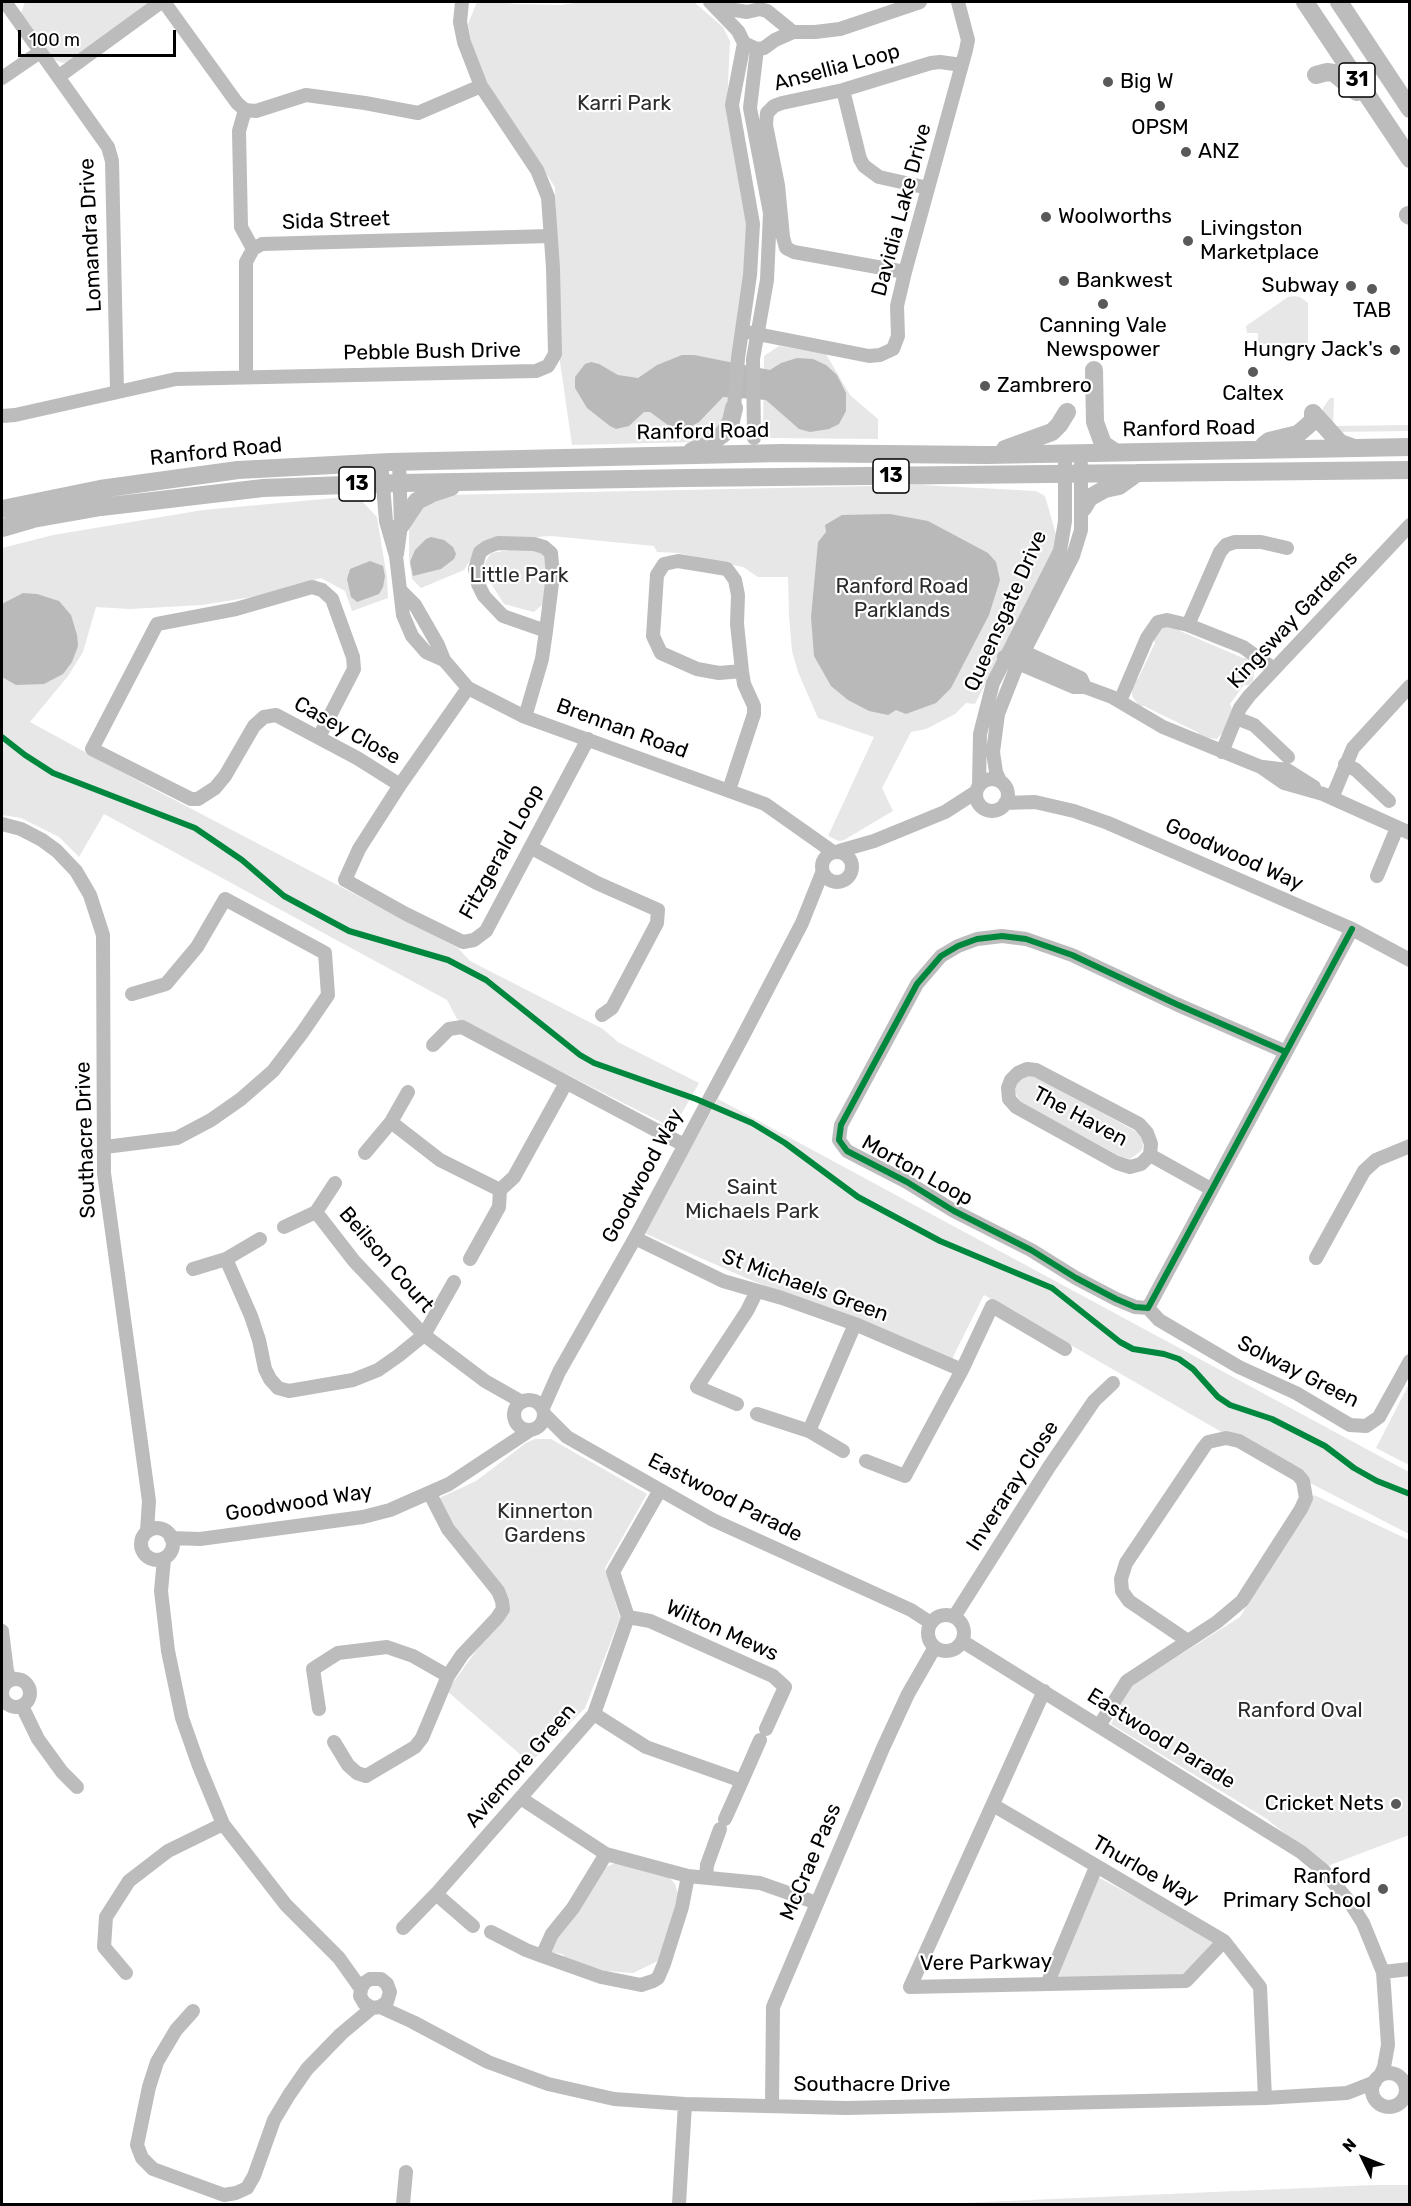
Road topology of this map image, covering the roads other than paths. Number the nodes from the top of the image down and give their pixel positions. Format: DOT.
graph roads {
  1 [pos="162,2"];
  2 [pos="462,2"];
  3 [pos="920,2"];
  4 [pos="958,2"];
  5 [pos="1305,2"];
  6 [pos="1339,2"];
  7 [pos="9,3"];
  8 [pos="713,4"];
  9 [pos="762,9"];
  10 [pos="793,32"];
  11 [pos="775,40"];
  12 [pos="746,41"];
  13 [pos="40,52"];
  14 [pos="962,65"];
  15 [pos="1316,75"];
  16 [pos="58,77"];
  17 [pos="2,78"];
  18 [pos="481,86"];
  19 [pos="843,90"];
  20 [pos="1371,101"];
  21 [pos="1410,109"];
  22 [pos="245,110"];
  23 [pos="1410,159"];
  24 [pos="928,188"];
  25 [pos="550,236"];
  26 [pos="253,249"];
  27 [pos="905,272"];
  28 [pos="742,331"];
  29 [pos="757,333"];
  30 [pos="1095,370"];
  31 [pos="246,376"];
  32 [pos="117,391"];
  33 [pos="734,408"];
  34 [pos="1067,412"];
  35 [pos="2,416"];
  36 [pos="751,444"];
  37 [pos="1410,447"];
  38 [pos="1357,449"];
  39 [pos="1255,450"];
  40 [pos="1114,452"];
  41 [pos="1073,453"];
  42 [pos="682,454"];
  43 [pos="986,455"];
  44 [pos="390,462"];
  45 [pos="1410,470"];
  46 [pos="1137,473"];
  47 [pos="1074,474"];
  48 [pos="717,478"];
  49 [pos="467,482"];
  50 [pos="392,483"];
  51 [pos="1083,508"];
  52 [pos="2,509"];
  53 [pos="401,525"];
  54 [pos="1410,525"];
  55 [pos="2,528"];
  56 [pos="1287,548"];
  57 [pos="396,556"];
  58 [pos="1188,625"];
  59 [pos="546,632"];
  60 [pos="1007,651"];
  61 [pos="1021,658"];
  62 [pos="1274,669"];
  63 [pos="742,671"];
  64 [pos="1410,686"];
  65 [pos="468,688"];
  66 [pos="1120,701"];
  67 [pos="525,717"];
  68 [pos="1236,717"];
  69 [pos="319,737"];
  70 [pos="588,739"];
  71 [pos="1222,752"];
  72 [pos="1288,757"];
  73 [pos="1345,765"];
  74 [pos="1003,784"];
  75 [pos="400,785"];
  76 [pos="977,788"];
  77 [pos="729,790"];
  78 [pos="1328,796"];
  79 [pos="1389,801"];
  80 [pos="1035,802"];
  81 [pos="1005,803"];
  82 [pos="984,809"];
  83 [pos="945,812"];
  84 [pos="2,824"];
  85 [pos="1403,830"];
  86 [pos="874,841"];
  87 [pos="532,848"];
  88 [pos="852,862"];
  89 [pos="830,863"];
  90 [pos="1377,876"];
  91 [pos="1352,930"];
  92 [pos="1410,960"];
  93 [pos="132,994"];
  94 [pos="602,1015"];
  95 [pos="433,1045"];
  96 [pos="1286,1052"];
  97 [pos="566,1083"];
  98 [pos="408,1092"];
  99 [pos="391,1122"];
  100 [pos="684,1144"];
  101 [pos="1410,1146"];
  102 [pos="105,1147"];
  103 [pos="365,1153"];
  104 [pos="1150,1155"];
  105 [pos="335,1183"];
  106 [pos="1211,1189"];
  107 [pos="500,1190"];
  108 [pos="316,1212"];
  109 [pos="284,1227"];
  110 [pos="635,1238"];
  111 [pos="260,1239"];
  112 [pos="1316,1258"];
  113 [pos="226,1259"];
  114 [pos="470,1259"];
  115 [pos="193,1269"];
  116 [pos="454,1282"];
  117 [pos="757,1291"];
  118 [pos="1148,1308"];
  119 [pos="855,1324"];
  120 [pos="424,1335"];
  121 [pos="1065,1349"];
  122 [pos="1410,1361"];
  123 [pos="962,1370"];
  124 [pos="485,1381"];
  125 [pos="1113,1383"];
  126 [pos="737,1404"];
  127 [pos="536,1406"];
  128 [pos="757,1414"];
  129 [pos="514,1417"];
  130 [pos="532,1430"];
  131 [pos="809,1431"];
  132 [pos="567,1437"];
  133 [pos="843,1451"];
  134 [pos="496,1452"];
  135 [pos="866,1461"];
  136 [pos="660,1490"];
  137 [pos="430,1494"];
  138 [pos="163,1541"];
  139 [pos="148,1558"];
  140 [pos="161,1591"];
  141 [pos="628,1617"];
  142 [pos="954,1617"];
  143 [pos="931,1623"];
  144 [pos="2,1631"];
  145 [pos="962,1641"];
  146 [pos="1188,1641"];
  147 [pos="935,1647"];
  148 [pos="448,1676"];
  149 [pos="10,1680"];
  150 [pos="1044,1691"];
  151 [pos="2,1699"];
  152 [pos="22,1706"];
  153 [pos="319,1709"];
  154 [pos="594,1714"];
  155 [pos="1099,1726"];
  156 [pos="334,1742"];
  157 [pos="742,1781"];
  158 [pos="77,1787"];
  159 [pos="522,1798"];
  160 [pos="993,1805"];
  161 [pos="223,1824"];
  162 [pos="606,1854"];
  163 [pos="1096,1867"];
  164 [pos="688,1876"];
  165 [pos="706,1877"];
  166 [pos="436,1894"];
  167 [pos="817,1903"];
  168 [pos="472,1926"];
  169 [pos="403,1928"];
  170 [pos="491,1932"];
  171 [pos="1224,1941"];
  172 [pos="542,1956"];
  173 [pos="1410,1969"];
  174 [pos="1383,1972"];
  175 [pos="126,1973"];
  176 [pos="1048,1982"];
  177 [pos="364,1988"];
  178 [pos="390,1992"];
  179 [pos="376,2007"];
  180 [pos="193,2011"];
  181 [pos="413,2022"];
  182 [pos="341,2034"];
  183 [pos="1388,2045"];
  184 [pos="1377,2079"];
  185 [pos="1406,2082"];
  186 [pos="1347,2093"];
  187 [pos="1265,2098"];
  188 [pos="1407,2098"];
  189 [pos="1376,2101"];
  190 [pos="685,2104"];
  191 [pos="772,2105"];
  192 [pos="406,2172"];
  193 [pos="403,2205"];
  194 [pos="679,2205"];
  1 -- 16 [label="street"];
  1 -- 22 [label="street"];
  2 -- 18 [label="street, Pebble Bush Drive"];
  3 -- 10 [label="street"];
  4 -- 14 [label="street, Davidia Lake Drive"];
  5 -- 20 [label="main road, 31"];
  6 -- 21 [label="main road, 31"];
  7 -- 13 [label="street, Lomandra Drive"];
  8 -- 9 [label="street"];
  8 -- 12 [label="street"];
  9 -- 10 [label="street"];
  9 -- 11 [label="street"];
  9 -- 12 [label="street"];
  10 -- 11 [label="street"];
  11 -- 12 [label="street"];
  12 -- 28 [label="street"];
  12 -- 29 [label="street"];
  13 -- 16 [label="street, Lomandra Drive"];
  13 -- 17 [label="street"];
  14 -- 19 [label="street, Ansellia Loop"];
  14 -- 24 [label="street, Davidia Lake Drive"];
  15 -- 20 [label="main road"];
  16 -- 32 [label="street, Lomandra Drive"];
  18 -- 22 [label="street"];
  18 -- 25 [label="street, Pebble Bush Drive"];
  19 -- 24 [label="street"];
  19 -- 27 [label="street, Ansellia Loop"];
  20 -- 23 [label="main road, 31"];
  22 -- 26 [label="street"];
  24 -- 27 [label="street, Davidia Lake Drive"];
  25 -- 26 [label="street, Sida Street"];
  25 -- 31 [label="street, Pebble Bush Drive"];
  26 -- 31 [label="street"];
  27 -- 29 [label="street, Davidia Lake Drive"];
  28 -- 29 [label="street, Davidia Lake Drive"];
  28 -- 33 [label="street"];
  29 -- 36 [label="street"];
  30 -- 40 [label="main road"];
  31 -- 32 [label="street, Pebble Bush Drive"];
  32 -- 35 [label="street, Pebble Bush Drive"];
  33 -- 42 [label="main road"];
  34 -- 43 [label="main road"];
  36 -- 42 [label="main road, Ranford Road / 13"];
  36 -- 43 [label="main road, Ranford Road / 13"];
  36 -- 48 [label="main road"];
  37 -- 38 [label="main road, Ranford Road / 13"];
  38 -- 39 [label="main road, Ranford Road / 13"];
  38 -- 39 [label="main road"];
  39 -- 40 [label="main road, Ranford Road / 13"];
  40 -- 41 [label="main road, Ranford Road / 13"];
  41 -- 43 [label="main road, Ranford Road / 13"];
  41 -- 47 [label="street, Queensgate Drive"];
  42 -- 44 [label="main road, Ranford Road / 13"];
  44 -- 50 [label="street"];
  44 -- 52 [label="main road, Ranford Road / 13"];
  45 -- 46 [label="main road, Ranford Road / 13"];
  46 -- 47 [label="main road, Ranford Road / 13"];
  46 -- 51 [label="main road"];
  47 -- 48 [label="main road, Ranford Road / 13"];
  47 -- 51 [label="street, Queensgate Drive"];
  47 -- 60 [label="street, Queensgate Drive"];
  48 -- 49 [label="main road, Ranford Road / 13"];
  49 -- 50 [label="main road, Ranford Road / 13"];
  49 -- 53 [label="main road"];
  50 -- 53 [label="street"];
  50 -- 55 [label="main road, Ranford Road / 13"];
  50 -- 57 [label="street"];
  51 -- 61 [label="street, Queensgate Drive"];
  53 -- 57 [label="street"];
  54 -- 62 [label="street, Kingsway Gardens"];
  56 -- 58 [label="street"];
  57 -- 65 [label="street, Brennan Road"];
  58 -- 62 [label="street"];
  58 -- 66 [label="street"];
  59 -- 59 [label="street"];
  59 -- 67 [label="street"];
  60 -- 61 [label="street"];
  60 -- 76 [label="street, Queensgate Drive"];
  61 -- 66 [label="street"];
  61 -- 74 [label="street, Queensgate Drive"];
  62 -- 68 [label="street, Kingsway Gardens"];
  63 -- 63 [label="street"];
  63 -- 77 [label="street"];
  64 -- 73 [label="street"];
  65 -- 67 [label="street, Brennan Road"];
  65 -- 75 [label="street, Fitzgerald Loop"];
  66 -- 71 [label="street"];
  67 -- 70 [label="street, Brennan Road"];
  68 -- 71 [label="street, Kingsway Gardens"];
  68 -- 72 [label="street"];
  69 -- 69 [label="street, Casey Close"];
  69 -- 75 [label="street, Casey Close"];
  70 -- 77 [label="street, Brennan Road"];
  70 -- 87 [label="street, Fitzgerald Loop"];
  71 -- 78 [label="street"];
  73 -- 78 [label="street"];
  73 -- 79 [label="street"];
  74 -- 76 [label="street, Goodwood Way"];
  74 -- 80 [label="street, Goodwood Way"];
  74 -- 81 [label="street"];
  75 -- 87 [label="street, Fitzgerald Loop"];
  76 -- 82 [label="street"];
  76 -- 83 [label="street, Goodwood Way"];
  77 -- 89 [label="street, Brennan Road"];
  78 -- 85 [label="street"];
  80 -- 81 [label="street, Goodwood Way"];
  80 -- 91 [label="street, Goodwood Way"];
  81 -- 82 [label="street, Goodwood Way"];
  82 -- 83 [label="street, Goodwood Way"];
  83 -- 86 [label="street, Goodwood Way"];
  84 -- 102 [label="street, Southacre Drive"];
  85 -- 90 [label="street"];
  86 -- 88 [label="street, Goodwood Way"];
  86 -- 89 [label="street, Goodwood Way"];
  87 -- 94 [label="street"];
  88 -- 89 [label="street"];
  88 -- 89 [label="street, Goodwood Way"];
  89 -- 100 [label="street, Goodwood Way"];
  91 -- 92 [label="street, Goodwood Way"];
  91 -- 96 [label="street"];
  93 -- 102 [label="street"];
  95 -- 97 [label="street"];
  96 -- 106 [label="street"];
  96 -- 118 [label="street, Morton Loop"];
  97 -- 100 [label="street"];
  97 -- 107 [label="street"];
  98 -- 99 [label="street"];
  99 -- 103 [label="street"];
  99 -- 107 [label="street"];
  100 -- 110 [label="street, Goodwood Way"];
  101 -- 112 [label="street"];
  102 -- 138 [label="street, Southacre Drive"];
  104 -- 104 [label="street, The Haven"];
  104 -- 106 [label="street, The Haven"];
  105 -- 108 [label="street, Beilson Court"];
  106 -- 118 [label="street"];
  107 -- 114 [label="street"];
  108 -- 109 [label="street, Beilson Court"];
  108 -- 120 [label="street, Beilson Court"];
  110 -- 117 [label="street, St Michaels Green"];
  110 -- 127 [label="street, Goodwood Way"];
  111 -- 113 [label="street"];
  113 -- 115 [label="street"];
  113 -- 120 [label="street"];
  116 -- 120 [label="street, Beilson Court"];
  117 -- 119 [label="street, St Michaels Green"];
  117 -- 126 [label="street"];
  118 -- 122 [label="street, Solway Green"];
  119 -- 123 [label="street, St Michaels Green"];
  119 -- 131 [label="street"];
  120 -- 124 [label="street, Beilson Court"];
  121 -- 123 [label="street"];
  123 -- 135 [label="street"];
  124 -- 127 [label="street, Beilson Court"];
  124 -- 129 [label="street, Beilson Court"];
  125 -- 142 [label="street, Inveraray Close"];
  127 -- 129 [label="street, Goodwood Way"];
  127 -- 130 [label="street, Goodwood Way"];
  127 -- 132 [label="street, Eastwood Parade"];
  128 -- 131 [label="street"];
  129 -- 130 [label="street"];
  129 -- 134 [label="street, Goodwood Way"];
  130 -- 132 [label="street, Eastwood Parade"];
  130 -- 134 [label="street, Goodwood Way"];
  131 -- 133 [label="street"];
  132 -- 136 [label="street, Eastwood Parade"];
  134 -- 137 [label="street, Goodwood Way"];
  136 -- 141 [label="street"];
  136 -- 143 [label="street, Eastwood Parade"];
  137 -- 138 [label="street, Goodwood Way"];
  137 -- 148 [label="street"];
  138 -- 139 [label="street"];
  138 -- 139 [label="street, Southacre Drive"];
  138 -- 140 [label="street, Southacre Drive"];
  139 -- 140 [label="street, Southacre Drive"];
  140 -- 161 [label="street, Southacre Drive"];
  141 -- 154 [label="street, Aviemore Green"];
  141 -- 157 [label="street, Wilton Mews"];
  142 -- 143 [label="street"];
  142 -- 145 [label="street"];
  143 -- 147 [label="street"];
  144 -- 149 [label="street"];
  145 -- 147 [label="street"];
  145 -- 150 [label="street, Eastwood Parade"];
  146 -- 146 [label="street"];
  146 -- 155 [label="street"];
  147 -- 167 [label="street, McCrae Pass"];
  148 -- 153 [label="street"];
  148 -- 156 [label="street"];
  149 -- 151 [label="street"];
  149 -- 152 [label="street"];
  150 -- 155 [label="street, Eastwood Parade"];
  150 -- 160 [label="street, Vere Parkway"];
  151 -- 152 [label="street"];
  152 -- 158 [label="street"];
  154 -- 157 [label="street"];
  154 -- 159 [label="street, Aviemore Green"];
  155 -- 174 [label="street, Eastwood Parade"];
  157 -- 165 [label="street"];
  159 -- 162 [label="street"];
  159 -- 166 [label="street, Aviemore Green"];
  160 -- 163 [label="street, Thurloe Way"];
  160 -- 176 [label="street, Vere Parkway"];
  161 -- 175 [label="street"];
  161 -- 177 [label="street, Southacre Drive"];
  162 -- 164 [label="street"];
  162 -- 172 [label="street"];
  163 -- 171 [label="street, Thurloe Way"];
  163 -- 176 [label="street"];
  164 -- 165 [label="street"];
  164 -- 172 [label="street"];
  165 -- 167 [label="street"];
  166 -- 168 [label="street"];
  166 -- 169 [label="street, Aviemore Green"];
  167 -- 191 [label="street, McCrae Pass"];
  170 -- 172 [label="street"];
  171 -- 176 [label="street, Vere Parkway"];
  171 -- 187 [label="street, Thurloe Way"];
  173 -- 174 [label="street"];
  174 -- 183 [label="street, Eastwood Parade"];
  177 -- 178 [label="street, Southacre Drive"];
  177 -- 179 [label="street, Southacre Drive"];
  177 -- 182 [label="street"];
  178 -- 179 [label="street"];
  178 -- 181 [label="street, Southacre Drive"];
  179 -- 181 [label="street, Southacre Drive"];
  179 -- 182 [label="street"];
  180 -- 182 [label="street"];
  181 -- 190 [label="street, Southacre Drive"];
  183 -- 184 [label="street, Eastwood Parade"];
  183 -- 185 [label="street, Eastwood Parade"];
  184 -- 185 [label="street, Southacre Drive"];
  184 -- 186 [label="street, Southacre Drive"];
  184 -- 189 [label="street"];
  185 -- 188 [label="street, Southacre Drive"];
  186 -- 187 [label="street, Southacre Drive"];
  186 -- 189 [label="street, Southacre Drive"];
  187 -- 191 [label="street, Southacre Drive"];
  188 -- 189 [label="street, Southacre Drive"];
  190 -- 191 [label="street, Southacre Drive"];
  190 -- 194 [label="street"];
  192 -- 193 [label="street"];
}
